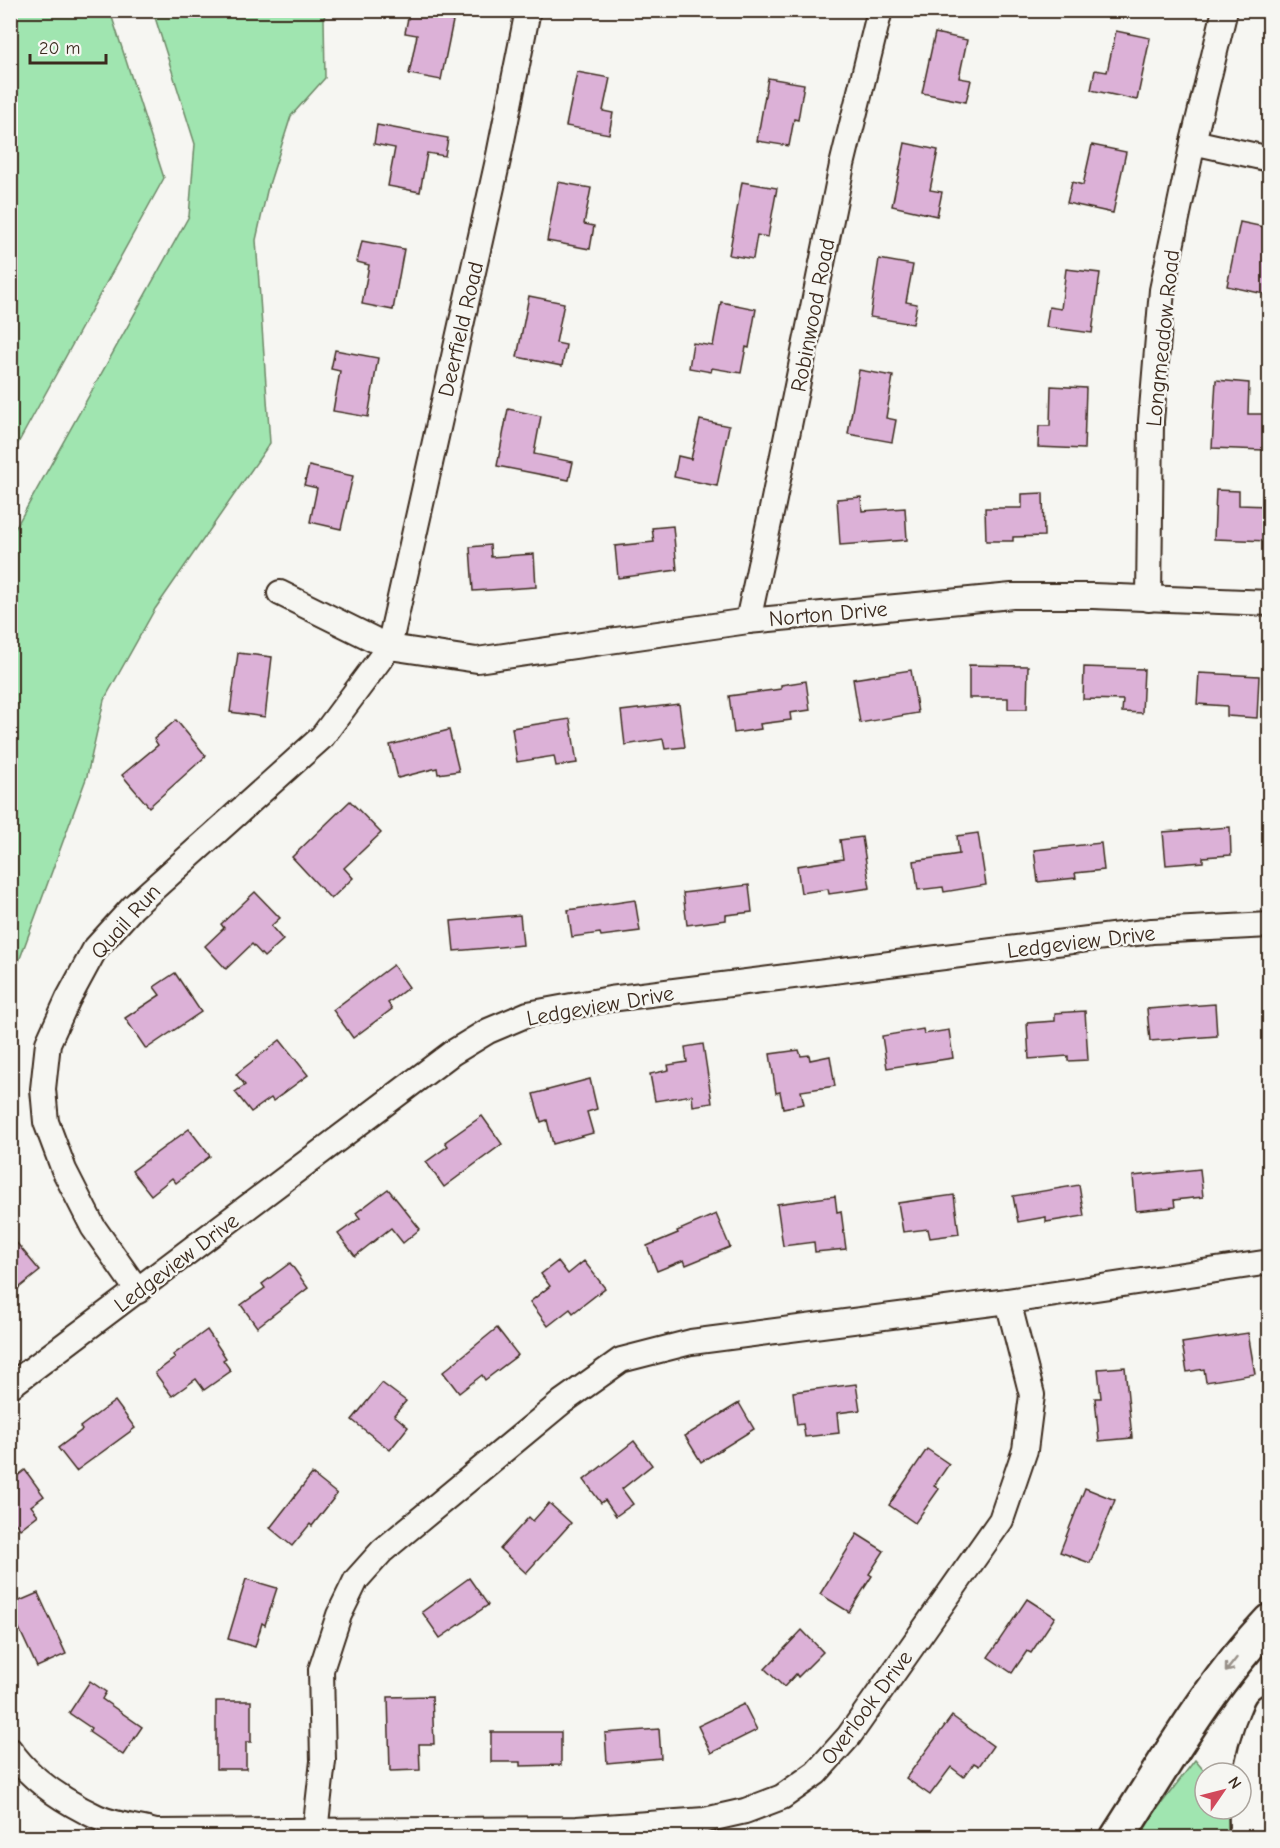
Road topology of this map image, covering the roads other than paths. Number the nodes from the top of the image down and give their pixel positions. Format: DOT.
graph roads {
  1 [pos="528,10"];
  2 [pos="880,10"];
  3 [pos="1225,10"];
  4 [pos="1193,142"];
  5 [pos="1269,159"];
  6 [pos="279,593"];
  7 [pos="1149,599"];
  8 [pos="1269,603"];
  9 [pos="748,621"];
  10 [pos="389,647"];
  11 [pos="1269,925"];
  12 [pos="1269,1262"];
  13 [pos="138,1291"];
  14 [pos="1008,1301"];
  15 [pos="10,1386"];
  16 [pos="1269,1621"];
  17 [pos="1269,1711"];
  18 [pos="10,1750"];
  19 [pos="315,1832"];
  20 [pos="1117,1838"];
  21 [pos="1247,1838"];
  1 -- 10 [label="street, Deerfield Road"];
  2 -- 9 [label="street, Robinwood Road"];
  3 -- 4 [label="street, Longmeadow Road"];
  4 -- 5 [label="street"];
  4 -- 7 [label="street, Longmeadow Road"];
  6 -- 10 [label="street, Norton Drive"];
  7 -- 8 [label="street, Norton Drive"];
  7 -- 9 [label="street, Norton Drive"];
  9 -- 10 [label="street, Norton Drive"];
  10 -- 13 [label="street, Quail Run"];
  11 -- 13 [label="street, Ledgeview Drive"];
  12 -- 14 [label="street"];
  13 -- 15 [label="street, Ledgeview Drive"];
  14 -- 19 [label="street"];
  14 -- 19 [label="street, Overlook Drive"];
  16 -- 20 [label="highway, one-way"];
  17 -- 21 [label="highway"];
  18 -- 19 [label="street, Overlook Drive"];
}
